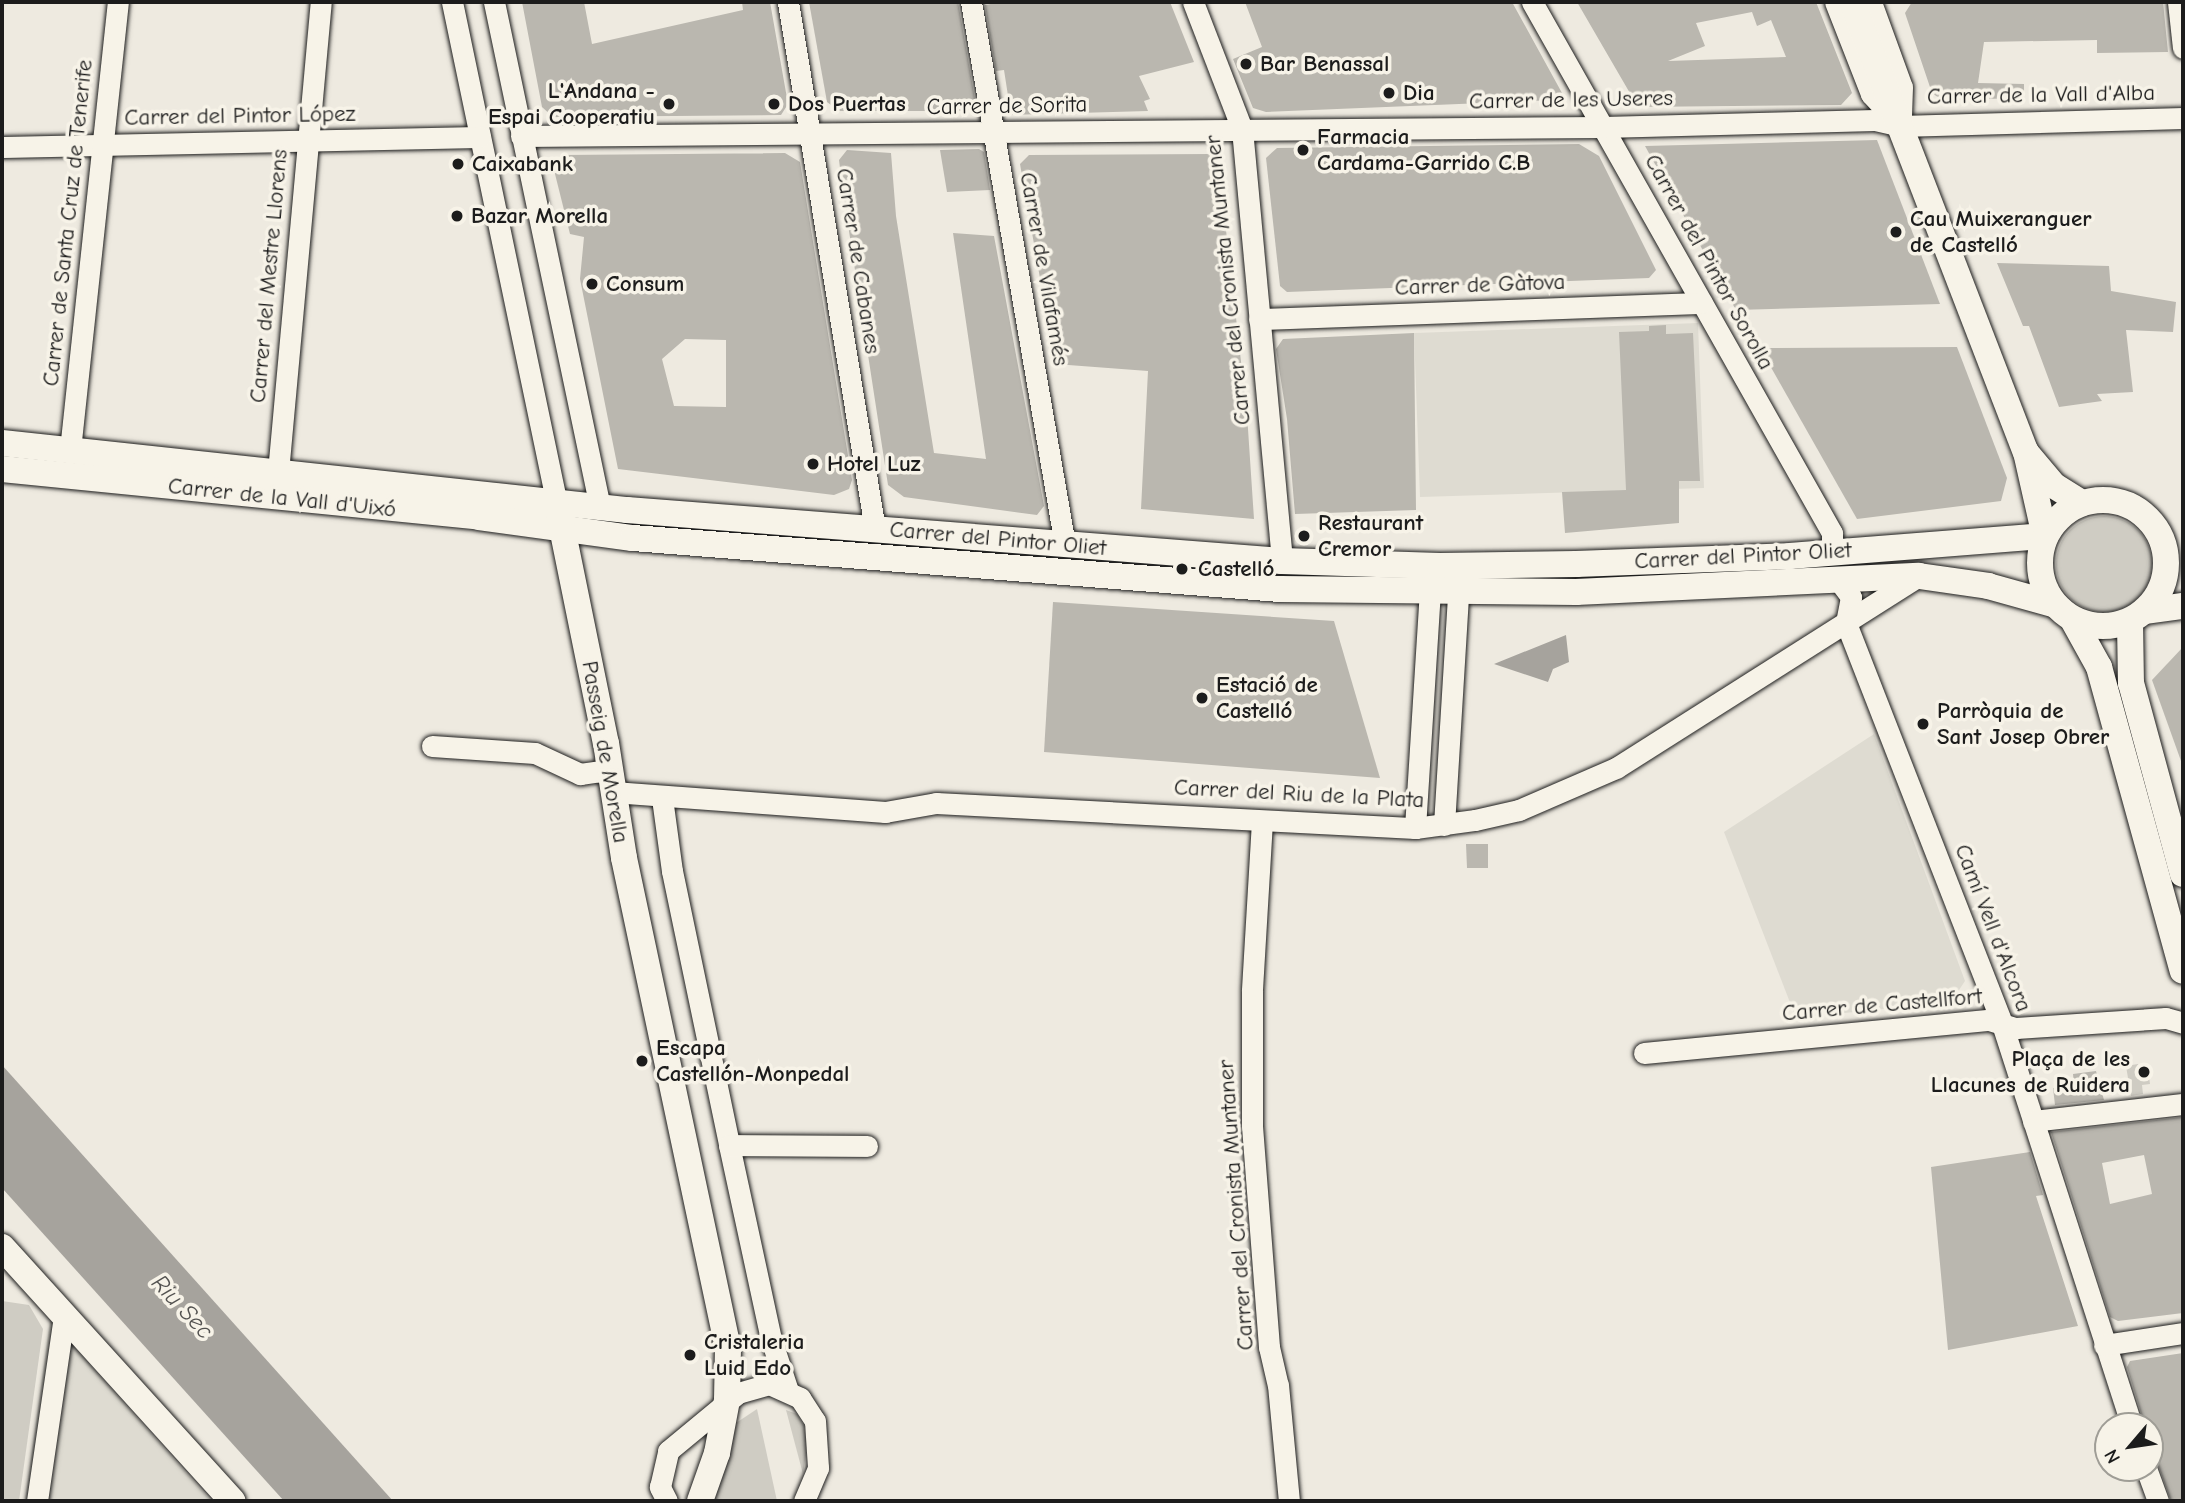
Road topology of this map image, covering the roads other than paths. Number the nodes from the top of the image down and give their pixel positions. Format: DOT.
graph roads {
  1 [pos="118,2"];
  2 [pos="321,2"];
  3 [pos="452,2"];
  4 [pos="494,2"];
  5 [pos="788,2"];
  6 [pos="971,2"];
  7 [pos="1193,2"];
  8 [pos="1532,2"];
  9 [pos="1835,2"];
  10 [pos="1853,2"];
  11 [pos="1871,2"];
  12 [pos="2178,2"];
  13 [pos="2183,48"];
  14 [pos="2183,118"];
  15 [pos="1900,125"];
  16 [pos="1603,127"];
  17 [pos="1242,129"];
  18 [pos="994,132"];
  19 [pos="810,134"];
  20 [pos="522,136"];
  21 [pos="480,137"];
  22 [pos="308,141"];
  23 [pos="103,145"];
  24 [pos="2,147"];
  25 [pos="1702,303"];
  26 [pos="1259,319"];
  27 [pos="2,443"];
  28 [pos="70,450"];
  29 [pos="2026,452"];
  30 [pos="2,469"];
  31 [pos="278,471"];
  32 [pos="556,500"];
  33 [pos="2082,503"];
  34 [pos="600,507"];
  35 [pos="562,529"];
  36 [pos="875,529"];
  37 [pos="2045,536"];
  38 [pos="1066,545"];
  39 [pos="1282,561"];
  40 [pos="1834,564"];
  41 [pos="2175,565"];
  42 [pos="1440,566"];
  43 [pos="1919,576"];
  44 [pos="1430,592"];
  45 [pos="1458,593"];
  46 [pos="2183,606"];
  47 [pos="2063,612"];
  48 [pos="2138,616"];
  49 [pos="1846,624"];
  50 [pos="432,746"];
  51 [pos="611,781"];
  52 [pos="662,798"];
  53 [pos="1262,821"];
  54 [pos="1444,825"];
  55 [pos="1415,828"];
  56 [pos="2182,864"];
  57 [pos="2183,971"];
  58 [pos="2183,1003"];
  59 [pos="2175,1020"];
  60 [pos="2002,1024"];
  61 [pos="1644,1053"];
  62 [pos="2183,1104"];
  63 [pos="2033,1121"];
  64 [pos="729,1146"];
  65 [pos="867,1146"];
  66 [pos="2,1247"];
  67 [pos="64,1315"];
  68 [pos="2183,1333"];
  69 [pos="2104,1345"];
  70 [pos="788,1391"];
  71 [pos="727,1400"];
  72 [pos="2127,1412"];
  73 [pos="2151,1482"];
  74 [pos="662,1496"];
  75 [pos="809,1498"];
  76 [pos="37,1501"];
  77 [pos="232,1501"];
  78 [pos="701,1501"];
  79 [pos="1289,1501"];
  80 [pos="2158,1501"];
  1 -- 23 [label="street, Carrer de Santa Cruz de Tenerife"];
  2 -- 22 [label="street, Carrer del Mestre Llorens"];
  3 -- 21 [label="street, Passeig de Morella"];
  4 -- 20 [label="street"];
  5 -- 19 [label="street, Carrer de Cabanes"];
  6 -- 18 [label="street, Carrer de Vilafamés"];
  7 -- 17 [label="street, Carrer del Cronista Muntaner"];
  8 -- 16 [label="street, Carrer del Pintor Sorolla"];
  9 -- 15 [label="street"];
  10 -- 15 [label="main road"];
  11 -- 15 [label="street"];
  12 -- 13 [label="street"];
  14 -- 15 [label="street, Carrer de la Vall d'Alba"];
  15 -- 16 [label="street, Carrer de les Useres"];
  15 -- 29 [label="main road"];
  16 -- 17 [label="street, Carrer de les Useres"];
  16 -- 25 [label="street, Carrer del Pintor Sorolla"];
  17 -- 18 [label="street, Carrer de Sorita"];
  17 -- 26 [label="street, Carrer del Cronista Muntaner"];
  18 -- 19 [label="street, Carrer de Sorita"];
  18 -- 38 [label="street, Carrer de Vilafamés"];
  19 -- 20 [label="street, Carrer de Sorita"];
  19 -- 36 [label="street, Carrer de Cabanes"];
  20 -- 34 [label="street"];
  21 -- 22 [label="street, Carrer del Pintor López"];
  21 -- 32 [label="street, Passeig de Morella"];
  22 -- 23 [label="street, Carrer del Pintor López"];
  22 -- 31 [label="street, Carrer del Mestre Llorens"];
  23 -- 24 [label="street, Carrer del Pintor López"];
  23 -- 28 [label="street, Carrer de Santa Cruz de Tenerife"];
  25 -- 26 [label="street, Carrer de Gàtova"];
  25 -- 40 [label="street, Carrer del Pintor Sorolla"];
  26 -- 39 [label="street, Carrer del Cronista Muntaner"];
  27 -- 28 [label="main road, Carrer de la Vall d'Uixó"];
  28 -- 31 [label="main road, Carrer de la Vall d'Uixó"];
  29 -- 33 [label="main road"];
  29 -- 37 [label="main road"];
  30 -- 35 [label="main road, Carrer de la Vall d'Uixó"];
  31 -- 32 [label="main road, Carrer de la Vall d'Uixó"];
  32 -- 34 [label="main road, Carrer del Pintor Oliet"];
  32 -- 35 [label="main road, Passeig de Morella"];
  33 -- 37 [label="main road"];
  33 -- 41 [label="main road"];
  34 -- 36 [label="main road, Carrer del Pintor Oliet"];
  35 -- 44 [label="main road, Carrer del Pintor Oliet"];
  35 -- 51 [label="main road, Passeig de Morella"];
  36 -- 38 [label="main road, Carrer del Pintor Oliet"];
  37 -- 40 [label="main road, Carrer del Pintor Oliet"];
  37 -- 47 [label="main road"];
  38 -- 39 [label="main road, Carrer del Pintor Oliet"];
  39 -- 42 [label="main road, Carrer del Pintor Oliet"];
  40 -- 42 [label="main road, Carrer del Pintor Oliet"];
  40 -- 43 [label="main road, Carrer del Pintor Oliet"];
  40 -- 45 [label="main road, Carrer del Pintor Oliet"];
  40 -- 49 [label="street, Camí Vell d'Alcora"];
  41 -- 48 [label="main road"];
  42 -- 44 [label="street"];
  42 -- 45 [label="street"];
  43 -- 47 [label="main road, Carrer del Pintor Oliet"];
  43 -- 49 [label="street, Carrer del Riu de la Plata"];
  44 -- 45 [label="main road, Carrer del Pintor Oliet"];
  44 -- 55 [label="street"];
  45 -- 54 [label="street"];
  46 -- 48 [label="main road"];
  47 -- 48 [label="main road"];
  47 -- 57 [label="main road"];
  48 -- 56 [label="main road"];
  49 -- 54 [label="street, Carrer del Riu de la Plata"];
  49 -- 60 [label="street, Camí Vell d'Alcora"];
  50 -- 51 [label="street, Carrer del Riu de la Plata"];
  51 -- 52 [label="street, Carrer del Riu de la Plata"];
  51 -- 71 [label="main road, Passeig de Morella"];
  52 -- 53 [label="street, Carrer del Riu de la Plata"];
  52 -- 64 [label="street, Passeig de Morella"];
  53 -- 55 [label="street, Carrer del Riu de la Plata"];
  53 -- 79 [label="street, Carrer del Cronista Muntaner"];
  54 -- 55 [label="street, Carrer del Riu de la Plata"];
  58 -- 59 [label="street, Carrer de Castellfort"];
  59 -- 60 [label="street, Carrer de Castellfort"];
  60 -- 61 [label="street, Carrer de Castellfort"];
  60 -- 63 [label="street, Camí Vell d'Alcora"];
  62 -- 63 [label="street"];
  63 -- 69 [label="street, Camí Vell d'Alcora"];
  64 -- 65 [label="street"];
  64 -- 70 [label="street, Passeig de Morella"];
  66 -- 67 [label="main road"];
  67 -- 76 [label="street"];
  67 -- 77 [label="main road"];
  68 -- 69 [label="street"];
  69 -- 72 [label="street, Camí Vell d'Alcora"];
  70 -- 71 [label="street"];
  70 -- 75 [label="street"];
  71 -- 74 [label="street"];
  71 -- 78 [label="main road, Passeig de Morella"];
  73 -- 80 [label="street"];
}
